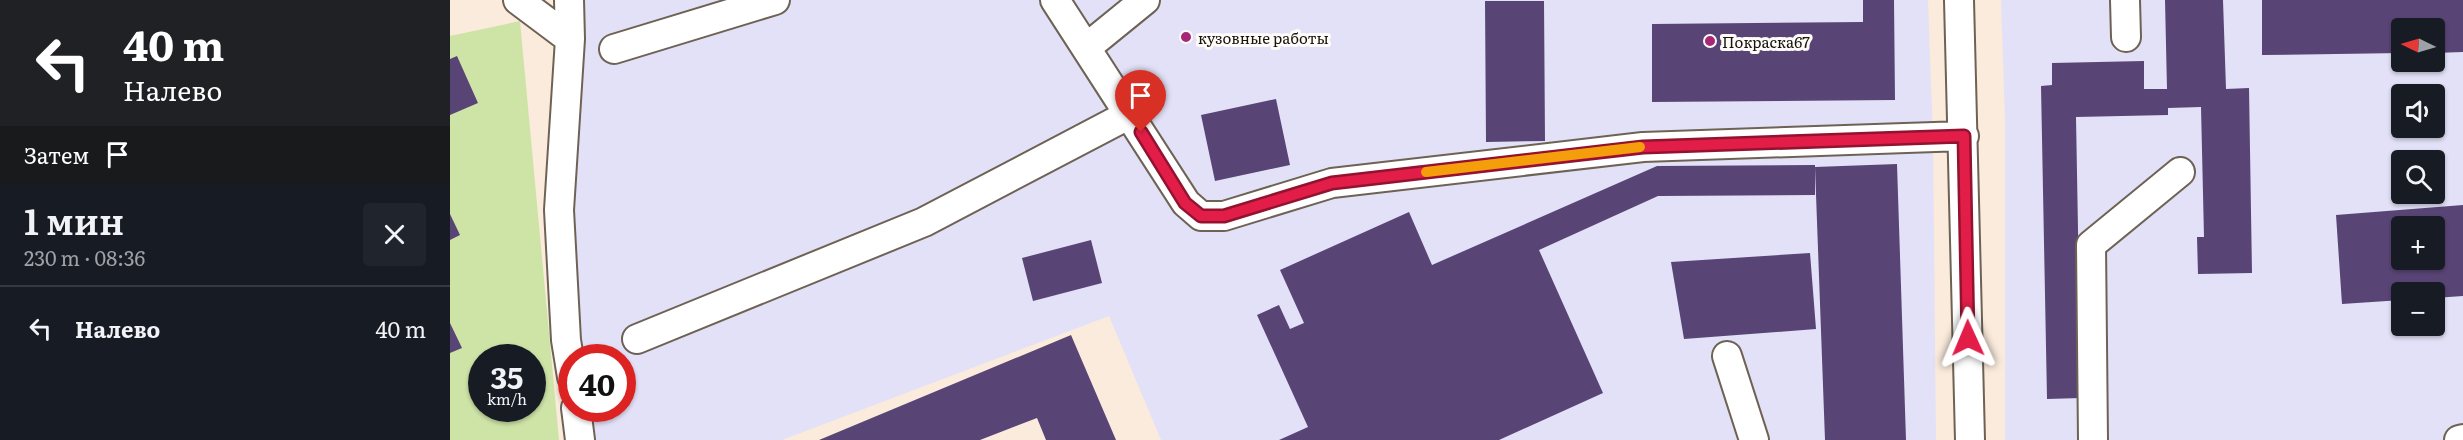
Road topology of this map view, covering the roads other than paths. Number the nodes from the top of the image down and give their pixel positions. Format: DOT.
graph roads {
  1 [pos="518,0"];
  2 [pos="569,0"];
  3 [pos="775,0"];
  4 [pos="1055,0"];
  5 [pos="1145,0"];
  6 [pos="1959,0"];
  7 [pos="2125,0"];
  8 [pos="2126,37"];
  9 [pos="570,39"];
  10 [pos="1086,48"];
  11 [pos="614,49"];
  12 [pos="1130,114"];
  13 [pos="1964,136"];
  14 [pos="2180,172"];
  15 [pos="637,339"];
  16 [pos="567,344"];
  17 [pos="1727,356"];
  18 [pos="578,422"];
  19 [pos="580,440"];
  20 [pos="1754,440"];
  21 [pos="1970,440"];
  22 [pos="2093,440"];
  1 -- 9 [label="street"];
  2 -- 9 [label="street"];
  3 -- 11 [label="street"];
  4 -- 10 [label="street"];
  5 -- 10 [label="street"];
  6 -- 13 [label="street"];
  7 -- 8 [label="street"];
  9 -- 16 [label="street"];
  10 -- 12 [label="street"];
  12 -- 13 [label="street"];
  12 -- 15 [label="street"];
  13 -- 21 [label="street"];
  14 -- 22 [label="street"];
  17 -- 20 [label="street"];
  18 -- 19 [label="street"];
}
